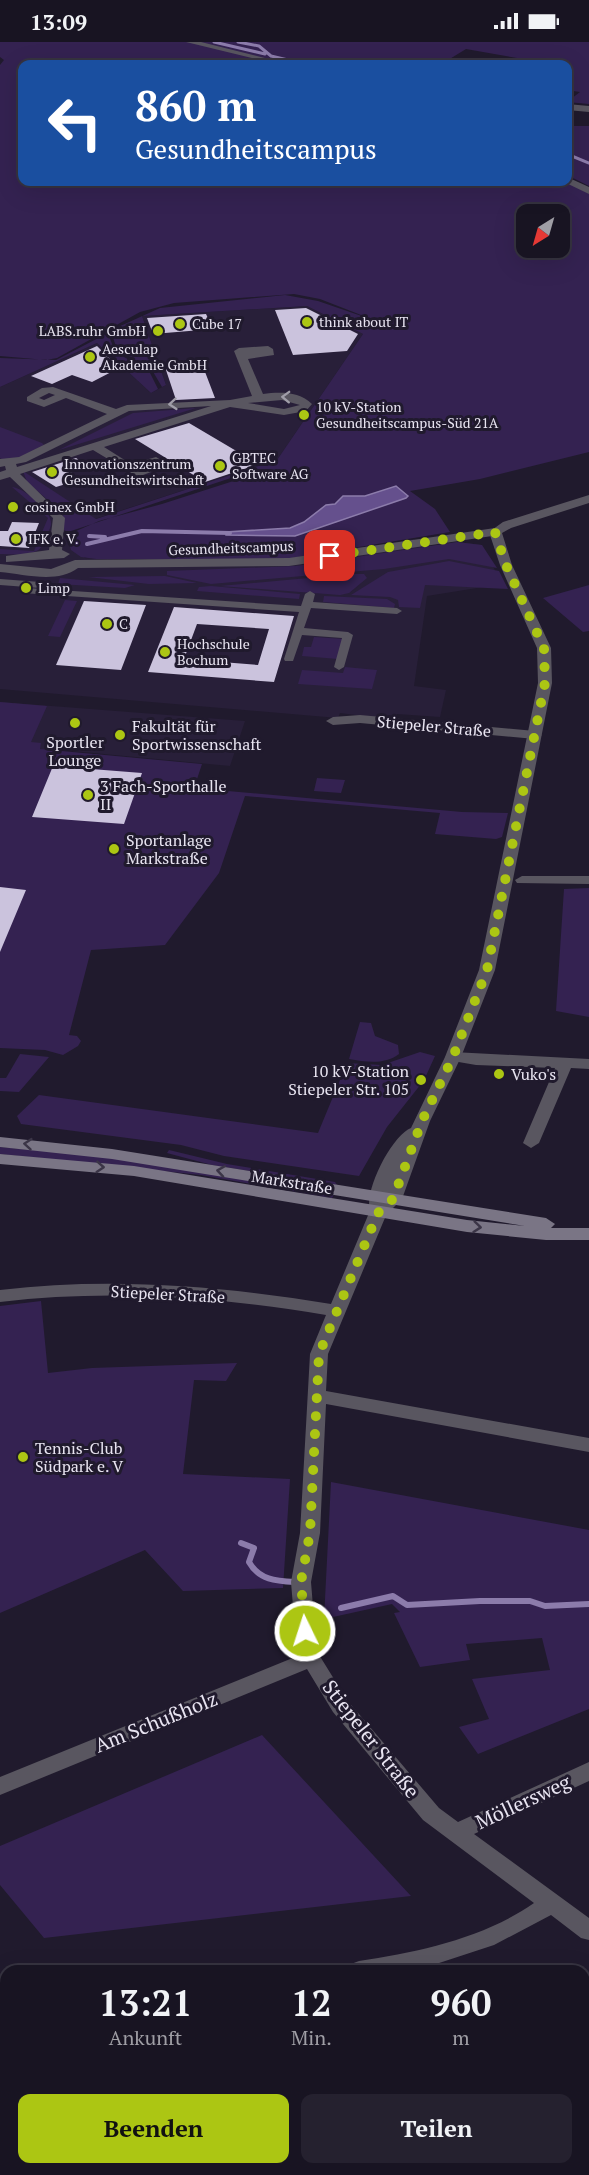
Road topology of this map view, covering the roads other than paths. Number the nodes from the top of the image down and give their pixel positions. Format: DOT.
graph roads {
  1 [pos="190,42"];
  2 [pos="268,60"];
  3 [pos="572,107"];
  4 [pos="589,109"];
  5 [pos="572,182"];
  6 [pos="589,191"];
  7 [pos="242,357"];
  8 [pos="64,395"];
  9 [pos="259,398"];
  10 [pos="232,403"];
  11 [pos="116,413"];
  12 [pos="94,446"];
  13 [pos="5,468"];
  14 [pos="129,468"];
  15 [pos="589,499"];
  16 [pos="495,532"];
  17 [pos="55,553"];
  18 [pos="0,558"];
  19 [pos="35,564"];
  20 [pos="75,564"];
  21 [pos="0,568"];
  22 [pos="4,585"];
  23 [pos="27,591"];
  24 [pos="56,591"];
  25 [pos="325,595"];
  26 [pos="304,600"];
  27 [pos="397,611"];
  28 [pos="298,631"];
  29 [pos="289,658"];
  30 [pos="339,667"];
  31 [pos="333,721"];
  32 [pos="535,735"];
  33 [pos="522,880"];
  34 [pos="589,880"];
  35 [pos="453,1057"];
  36 [pos="565,1063"];
  37 [pos="589,1064"];
  38 [pos="422,1121"];
  39 [pos="0,1142"];
  40 [pos="531,1143"];
  41 [pos="0,1159"];
  42 [pos="393,1199"];
  43 [pos="376,1205"];
  44 [pos="585,1234"];
  45 [pos="0,1296"];
  46 [pos="336,1311"];
  47 [pos="316,1396"];
  48 [pos="589,1445"];
  49 [pos="311,1659"];
  50 [pos="589,1771"];
  51 [pos="0,1786"];
  52 [pos="458,1835"];
  53 [pos="551,1904"];
  54 [pos="589,1931"];
  55 [pos="387,1965"];
  1 -- 2 [label="street"];
  3 -- 4 [label="street"];
  5 -- 6 [label="street"];
  7 -- 9 [label="street"];
  8 -- 11 [label="street"];
  9 -- 10 [label="street"];
  10 -- 9 [label="street, one-way"];
  10 -- 11 [label="street, one-way"];
  10 -- 12 [label="street"];
  11 -- 13 [label="street"];
  12 -- 13 [label="street"];
  12 -- 14 [label="street"];
  13 -- 17 [label="street"];
  15 -- 16 [label="street"];
  16 -- 20 [label="street, Gesundheitscampus"];
  16 -- 32 [label="street, Stiepeler Straße"];
  17 -- 19 [label="street, Gesundheitscampus"];
  17 -- 20 [label="street, Gesundheitscampus"];
  18 -- 19 [label="street, Gesundheitscampus"];
  19 -- 20 [label="street, Gesundheitscampus"];
  19 -- 21 [label="street, Gesundheitscampus"];
  22 -- 24 [label="street"];
  23 -- 24 [label="street"];
  24 -- 26 [label="street"];
  25 -- 26 [label="street"];
  26 -- 27 [label="street"];
  26 -- 28 [label="street"];
  28 -- 29 [label="street"];
  28 -- 30 [label="street"];
  31 -- 32 [label="street, Stiepeler Straße"];
  32 -- 35 [label="street, Stiepeler Straße"];
  33 -- 34 [label="street"];
  35 -- 36 [label="street"];
  35 -- 38 [label="street, Stiepeler Straße"];
  36 -- 37 [label="street"];
  36 -- 40 [label="street"];
  38 -- 42 [label="street, Stiepeler Straße"];
  38 -- 43 [label="street, Stiepeler Straße"];
  43 -- 39 [label="main road, Markstraße, one-way"];
  41 -- 43 [label="main road, Markstraße, one-way"];
  42 -- 43 [label="street, Stiepeler Straße"];
  42 -- 44 [label="main road, Markstraße"];
  43 -- 44 [label="main road, Markstraße, one-way"];
  43 -- 46 [label="street, Stiepeler Straße"];
  45 -- 46 [label="street, Stiepeler Straße"];
  46 -- 47 [label="street, Stiepeler Straße"];
  47 -- 48 [label="street"];
  47 -- 49 [label="street, Stiepeler Straße"];
  49 -- 51 [label="street, Am Schußholz"];
  49 -- 52 [label="street, Stiepeler Straße"];
  50 -- 52 [label="street, Möllersweg"];
  52 -- 53 [label="street, Stiepeler Straße"];
  53 -- 54 [label="street, Stiepeler Straße"];
  53 -- 55 [label="street"];
}
